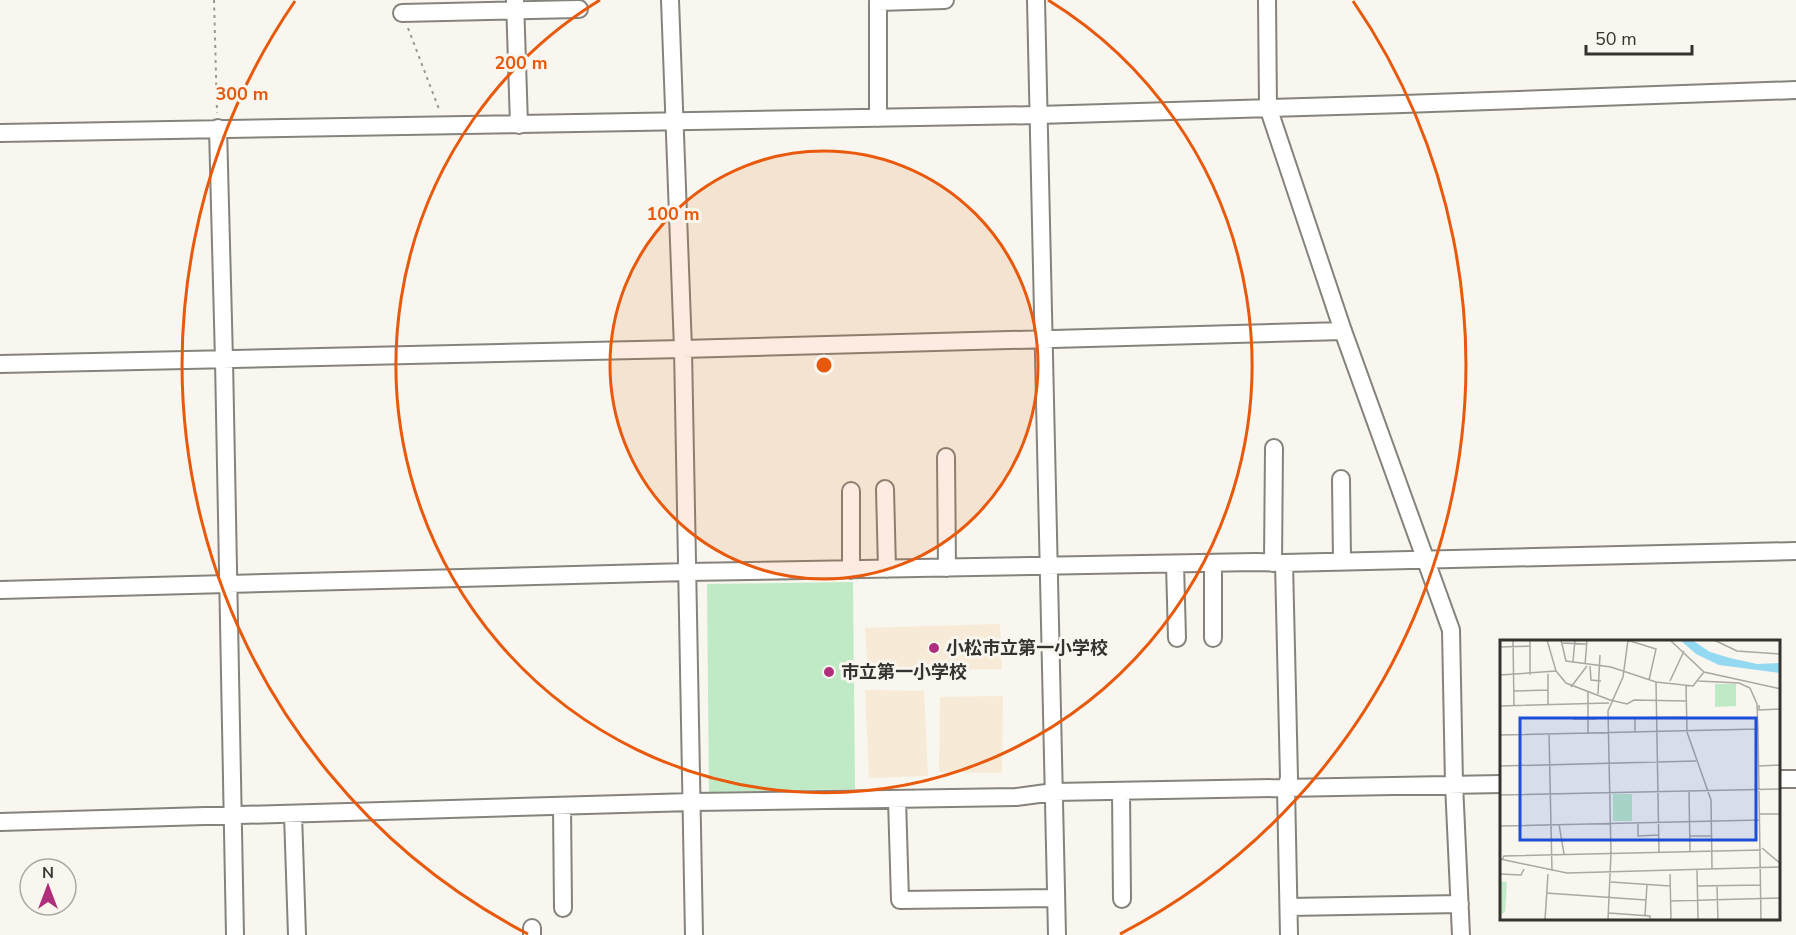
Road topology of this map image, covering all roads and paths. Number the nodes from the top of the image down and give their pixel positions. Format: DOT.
graph roads {
  1 [pos="214,0"];
  2 [pos="670,0"];
  3 [pos="945,0"];
  4 [pos="1036,0"];
  5 [pos="1267,0"];
  6 [pos="515,5"];
  7 [pos="579,9"];
  8 [pos="402,13"];
  9 [pos="1796,90"];
  10 [pos="1268,107"];
  11 [pos="1039,115"];
  12 [pos="878,118"];
  13 [pos="676,122"];
  14 [pos="445,124"];
  15 [pos="519,125"];
  16 [pos="218,128"];
  17 [pos="0,133"];
  18 [pos="1343,330"];
  19 [pos="1044,339"];
  20 [pos="683,349"];
  21 [pos="224,360"];
  22 [pos="0,364"];
  23 [pos="1274,448"];
  24 [pos="946,457"];
  25 [pos="1341,479"];
  26 [pos="885,489"];
  27 [pos="850,491"];
  28 [pos="1796,551"];
  29 [pos="1425,559"];
  30 [pos="1342,561"];
  31 [pos="1213,563"];
  32 [pos="1279,563"];
  33 [pos="1175,564"];
  34 [pos="1048,566"];
  35 [pos="947,568"];
  36 [pos="887,569"];
  37 [pos="851,570"];
  38 [pos="687,572"];
  39 [pos="228,584"];
  40 [pos="0,590"];
  41 [pos="1177,638"];
  42 [pos="1213,638"];
  43 [pos="1454,784"];
  44 [pos="1500,784"];
  45 [pos="1286,788"];
  46 [pos="1121,791"];
  47 [pos="1054,792"];
  48 [pos="897,799"];
  49 [pos="692,802"];
  50 [pos="562,806"];
  51 [pos="293,814"];
  52 [pos="232,816"];
  53 [pos="0,822"];
  54 [pos="1056,898"];
  55 [pos="1122,899"];
  56 [pos="1460,904"];
  57 [pos="1289,907"];
  58 [pos="564,908"];
  59 [pos="235,935"];
  60 [pos="297,935"];
  61 [pos="694,935"];
  62 [pos="1057,935"];
  63 [pos="1289,935"];
  64 [pos="1461,935"];
  1 -- 16 [label="path"];
  2 -- 13 [label="street"];
  3 -- 12 [label="street"];
  4 -- 11 [label="street"];
  5 -- 10 [label="street"];
  6 -- 7 [label="street"];
  6 -- 8 [label="street"];
  6 -- 15 [label="street"];
  8 -- 14 [label="path"];
  9 -- 10 [label="street"];
  10 -- 11 [label="street"];
  10 -- 18 [label="street"];
  11 -- 12 [label="street"];
  11 -- 19 [label="street"];
  12 -- 13 [label="street"];
  13 -- 15 [label="street"];
  13 -- 20 [label="street"];
  14 -- 15 [label="street"];
  14 -- 16 [label="street"];
  16 -- 17 [label="street"];
  16 -- 21 [label="street"];
  18 -- 19 [label="street"];
  18 -- 29 [label="street"];
  19 -- 20 [label="street"];
  19 -- 34 [label="street"];
  20 -- 21 [label="street"];
  20 -- 38 [label="street"];
  21 -- 22 [label="street"];
  21 -- 39 [label="street"];
  23 -- 32 [label="street"];
  24 -- 35 [label="street"];
  25 -- 30 [label="street"];
  26 -- 36 [label="street"];
  27 -- 37 [label="street"];
  28 -- 29 [label="street"];
  29 -- 30 [label="street"];
  29 -- 43 [label="street"];
  30 -- 32 [label="street"];
  31 -- 32 [label="street"];
  31 -- 33 [label="street"];
  31 -- 42 [label="street"];
  32 -- 45 [label="street"];
  33 -- 34 [label="street"];
  33 -- 41 [label="street"];
  34 -- 35 [label="street"];
  34 -- 47 [label="street"];
  35 -- 36 [label="street"];
  36 -- 37 [label="street"];
  37 -- 38 [label="street"];
  38 -- 39 [label="street"];
  38 -- 49 [label="street"];
  39 -- 40 [label="street"];
  39 -- 52 [label="street"];
  43 -- 44 [label="street"];
  43 -- 45 [label="street"];
  43 -- 56 [label="street"];
  45 -- 46 [label="street"];
  45 -- 57 [label="street"];
  46 -- 47 [label="street"];
  46 -- 55 [label="street"];
  47 -- 48 [label="street"];
  47 -- 54 [label="street"];
  48 -- 49 [label="street"];
  48 -- 54 [label="street"];
  49 -- 50 [label="street"];
  49 -- 61 [label="street"];
  50 -- 51 [label="street"];
  50 -- 58 [label="street"];
  51 -- 52 [label="street"];
  51 -- 60 [label="street"];
  52 -- 53 [label="street"];
  52 -- 59 [label="street"];
  54 -- 62 [label="street"];
  56 -- 57 [label="street"];
  56 -- 64 [label="street"];
  57 -- 63 [label="street"];
}
